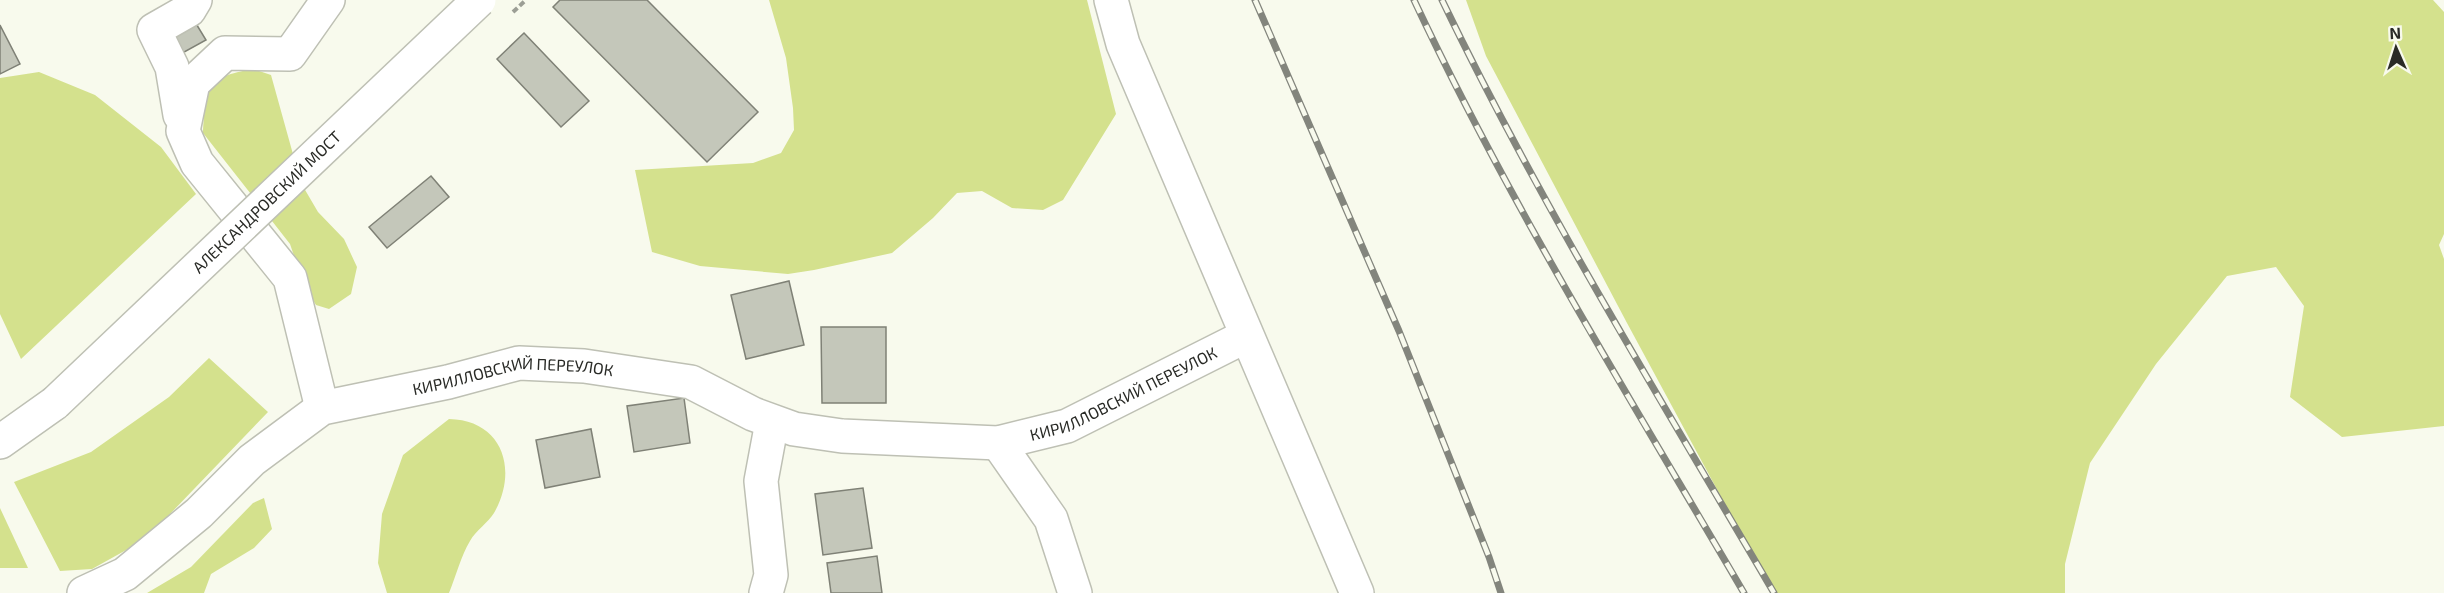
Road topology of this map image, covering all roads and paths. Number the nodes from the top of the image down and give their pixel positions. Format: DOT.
graph roads {
  1 [pos="195,0"];
  2 [pos="328,0"];
  3 [pos="479,0"];
  4 [pos="1111,0"];
  5 [pos="183,131"];
  6 [pos="1246,336"];
  7 [pos="322,408"];
  8 [pos="772,422"];
  9 [pos="0,442"];
  10 [pos="998,444"];
  11 [pos="84,593"];
  12 [pos="766,593"];
  13 [pos="1075,593"];
  14 [pos="1358,593"];
  1 -- 5 [label="street"];
  2 -- 5 [label="street"];
  3 -- 9 [label="street, АЛЕКСАНДРОВСКИЙ МОСТ, bridge"];
  4 -- 6 [label="street"];
  5 -- 7 [label="street"];
  6 -- 10 [label="street, КИРИЛЛОВСКИЙ ПЕРЕУЛОК"];
  6 -- 14 [label="street"];
  7 -- 8 [label="street, КИРИЛЛОВСКИЙ ПЕРЕУЛОК"];
  7 -- 11 [label="street, КИРИЛЛОВСКИЙ ПЕРЕУЛОК"];
  8 -- 10 [label="street, КИРИЛЛОВСКИЙ ПЕРЕУЛОК"];
  8 -- 12 [label="street"];
  10 -- 13 [label="street"];
}
